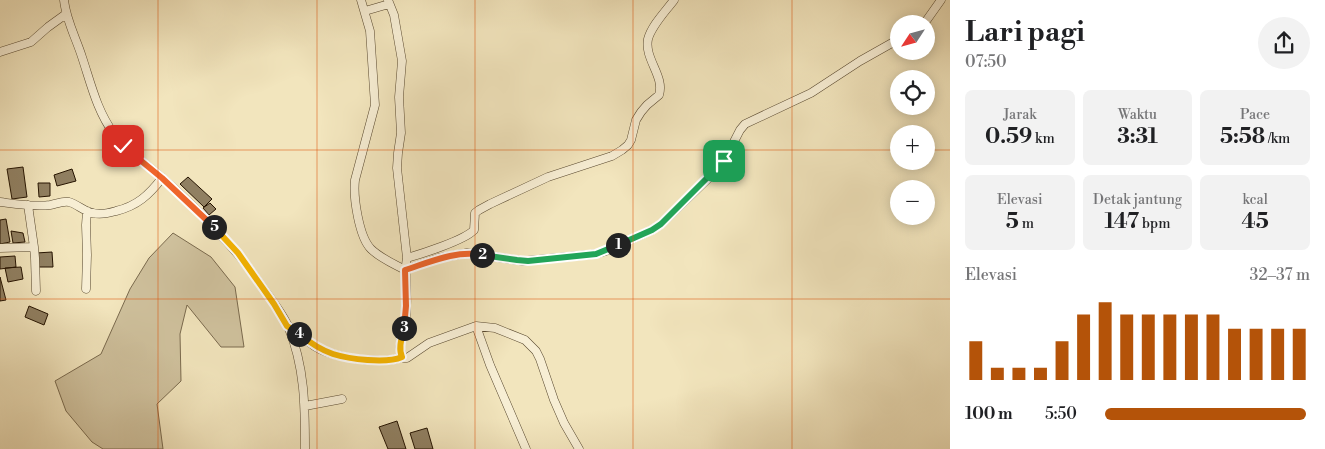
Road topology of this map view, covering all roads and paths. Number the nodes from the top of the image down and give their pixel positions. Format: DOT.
graph roads {
  1 [pos="64,0"];
  2 [pos="361,0"];
  3 [pos="674,0"];
  4 [pos="941,0"];
  5 [pos="389,2"];
  6 [pos="365,11"];
  7 [pos="66,14"];
  8 [pos="930,15"];
  9 [pos="890,44"];
  10 [pos="0,52"];
  11 [pos="162,178"];
  12 [pos="0,202"];
  13 [pos="28,205"];
  14 [pos="87,211"];
  15 [pos="34,247"];
  16 [pos="0,248"];
  17 [pos="407,258"];
  18 [pos="405,270"];
  19 [pos="86,288"];
  20 [pos="36,291"];
  21 [pos="287,326"];
  22 [pos="476,326"];
  23 [pos="402,357"];
  24 [pos="342,399"];
  25 [pos="305,406"];
  26 [pos="305,449"];
  27 [pos="526,449"];
  28 [pos="579,449"];
  1 -- 7 [label="street"];
  2 -- 6 [label="street"];
  3 -- 17 [label="street"];
  4 -- 8 [label="street"];
  5 -- 6 [label="street"];
  5 -- 17 [label="street"];
  6 -- 18 [label="street"];
  7 -- 10 [label="street"];
  7 -- 11 [label="street"];
  9 -- 18 [label="street"];
  11 -- 14 [label="street"];
  11 -- 21 [label="street"];
  12 -- 13 [label="street"];
  13 -- 14 [label="street"];
  13 -- 15 [label="street"];
  14 -- 19 [label="street"];
  15 -- 16 [label="street"];
  15 -- 20 [label="street"];
  17 -- 18 [label="street"];
  18 -- 23 [label="street"];
  21 -- 23 [label="street"];
  21 -- 25 [label="street"];
  22 -- 23 [label="street"];
  22 -- 27 [label="street"];
  22 -- 28 [label="street"];
  24 -- 25 [label="street"];
  25 -- 26 [label="street"];
}
